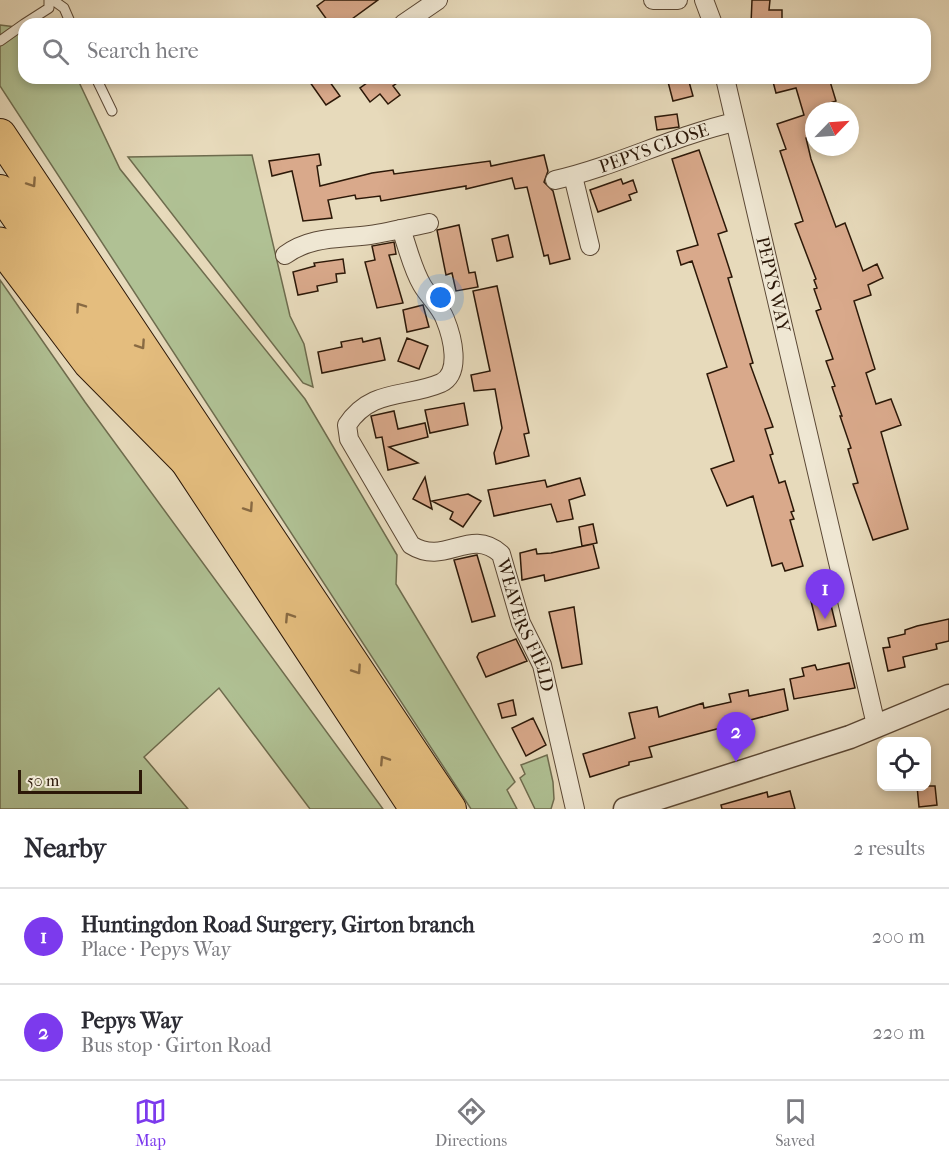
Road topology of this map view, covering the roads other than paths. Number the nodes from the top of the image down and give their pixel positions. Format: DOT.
graph roads {
  1 [pos="51,0"];
  2 [pos="438,0"];
  3 [pos="654,0"];
  4 [pos="678,0"];
  5 [pos="704,0"];
  6 [pos="33,18"];
  7 [pos="68,18"];
  8 [pos="412,18"];
  9 [pos="711,18"];
  10 [pos="18,28"];
  11 [pos="0,41"];
  12 [pos="99,84"];
  13 [pos="726,84"];
  14 [pos="112,111"];
  15 [pos="735,123"];
  16 [pos="0,135"];
  17 [pos="0,191"];
  18 [pos="429,223"];
  19 [pos="401,229"];
  20 [pos="0,244"];
  21 [pos="590,246"];
  22 [pos="285,255"];
  23 [pos="185,459"];
  24 [pos="949,696"];
  25 [pos="876,725"];
  26 [pos="416,809"];
  27 [pos="450,809"];
  28 [pos="575,809"];
  29 [pos="625,809"];
  1 -- 6 [label="lane"];
  1 -- 7 [label="lane"];
  2 -- 8 [label="street"];
  3 -- 4 [label="street"];
  5 -- 9 [label="street"];
  10 -- 11 [label="lane"];
  12 -- 14 [label="lane"];
  13 -- 15 [label="street, PEPYS WAY"];
  15 -- 21 [label="street, PEPYS CLOSE"];
  15 -- 25 [label="street, PEPYS WAY"];
  16 -- 27 [label="highway, one-way"];
  23 -- 17 [label="highway, one-way"];
  18 -- 19 [label="street"];
  19 -- 22 [label="street"];
  19 -- 28 [label="street, WEAVERS FIELD"];
  20 -- 23 [label="highway"];
  26 -- 23 [label="highway, one-way"];
  24 -- 25 [label="street"];
  25 -- 29 [label="street"];
}
